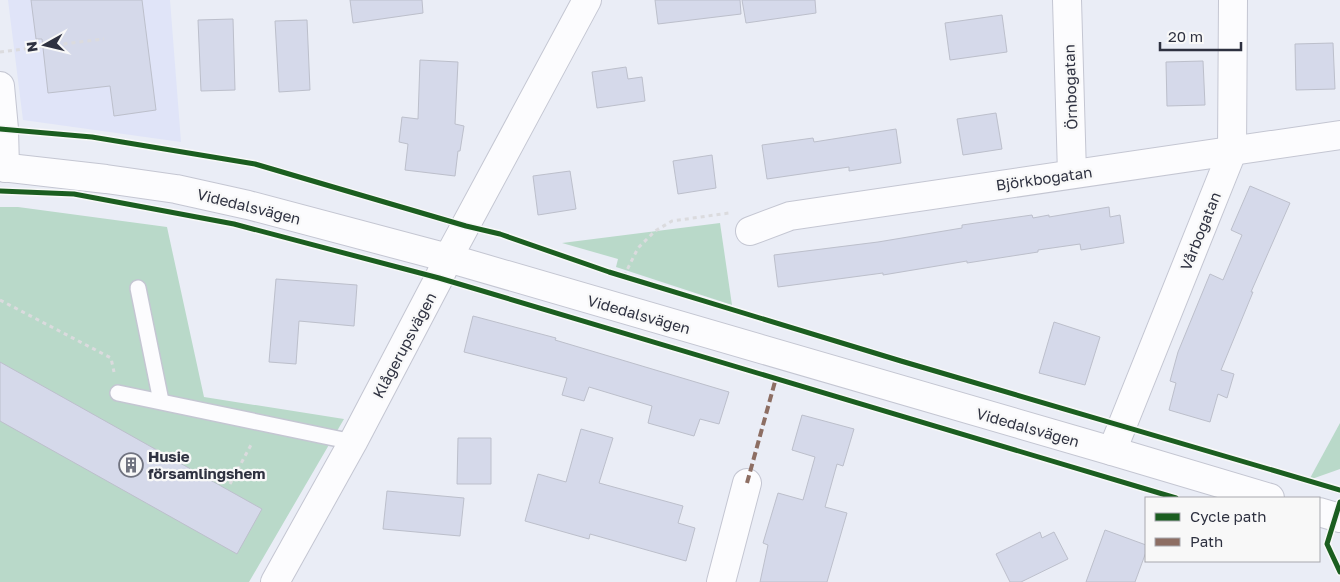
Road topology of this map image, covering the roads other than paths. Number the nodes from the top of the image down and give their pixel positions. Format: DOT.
graph roads {
  1 [pos="587,0"];
  2 [pos="1067,0"];
  3 [pos="1233,0"];
  4 [pos="0,86"];
  5 [pos="1340,135"];
  6 [pos="1232,152"];
  7 [pos="2,168"];
  8 [pos="1072,174"];
  9 [pos="750,231"];
  10 [pos="448,258"];
  11 [pos="138,288"];
  12 [pos="118,392"];
  13 [pos="161,401"];
  14 [pos="353,442"];
  15 [pos="1112,451"];
  16 [pos="747,483"];
  17 [pos="1267,497"];
  18 [pos="1320,512"];
  19 [pos="1340,518"];
  20 [pos="275,582"];
  21 [pos="721,582"];
  1 -- 10 [label="street, Klågerupsvägen"];
  2 -- 8 [label="street, Örnbogatan"];
  3 -- 6 [label="street, Vårbogatan"];
  4 -- 7 [label="street"];
  5 -- 6 [label="street, Björkbogatan"];
  6 -- 8 [label="street, Björkbogatan"];
  6 -- 15 [label="street, Vårbogatan"];
  7 -- 10 [label="street, Videdalsvägen"];
  8 -- 9 [label="street, Björkbogatan"];
  10 -- 14 [label="street, Klågerupsvägen"];
  10 -- 15 [label="street, Videdalsvägen"];
  11 -- 13 [label="lane"];
  12 -- 13 [label="lane"];
  13 -- 14 [label="lane"];
  14 -- 20 [label="street, Klågerupsvägen"];
  15 -- 17 [label="street, Videdalsvägen"];
  16 -- 21 [label="street"];
  18 -- 19 [label="street"];
}
